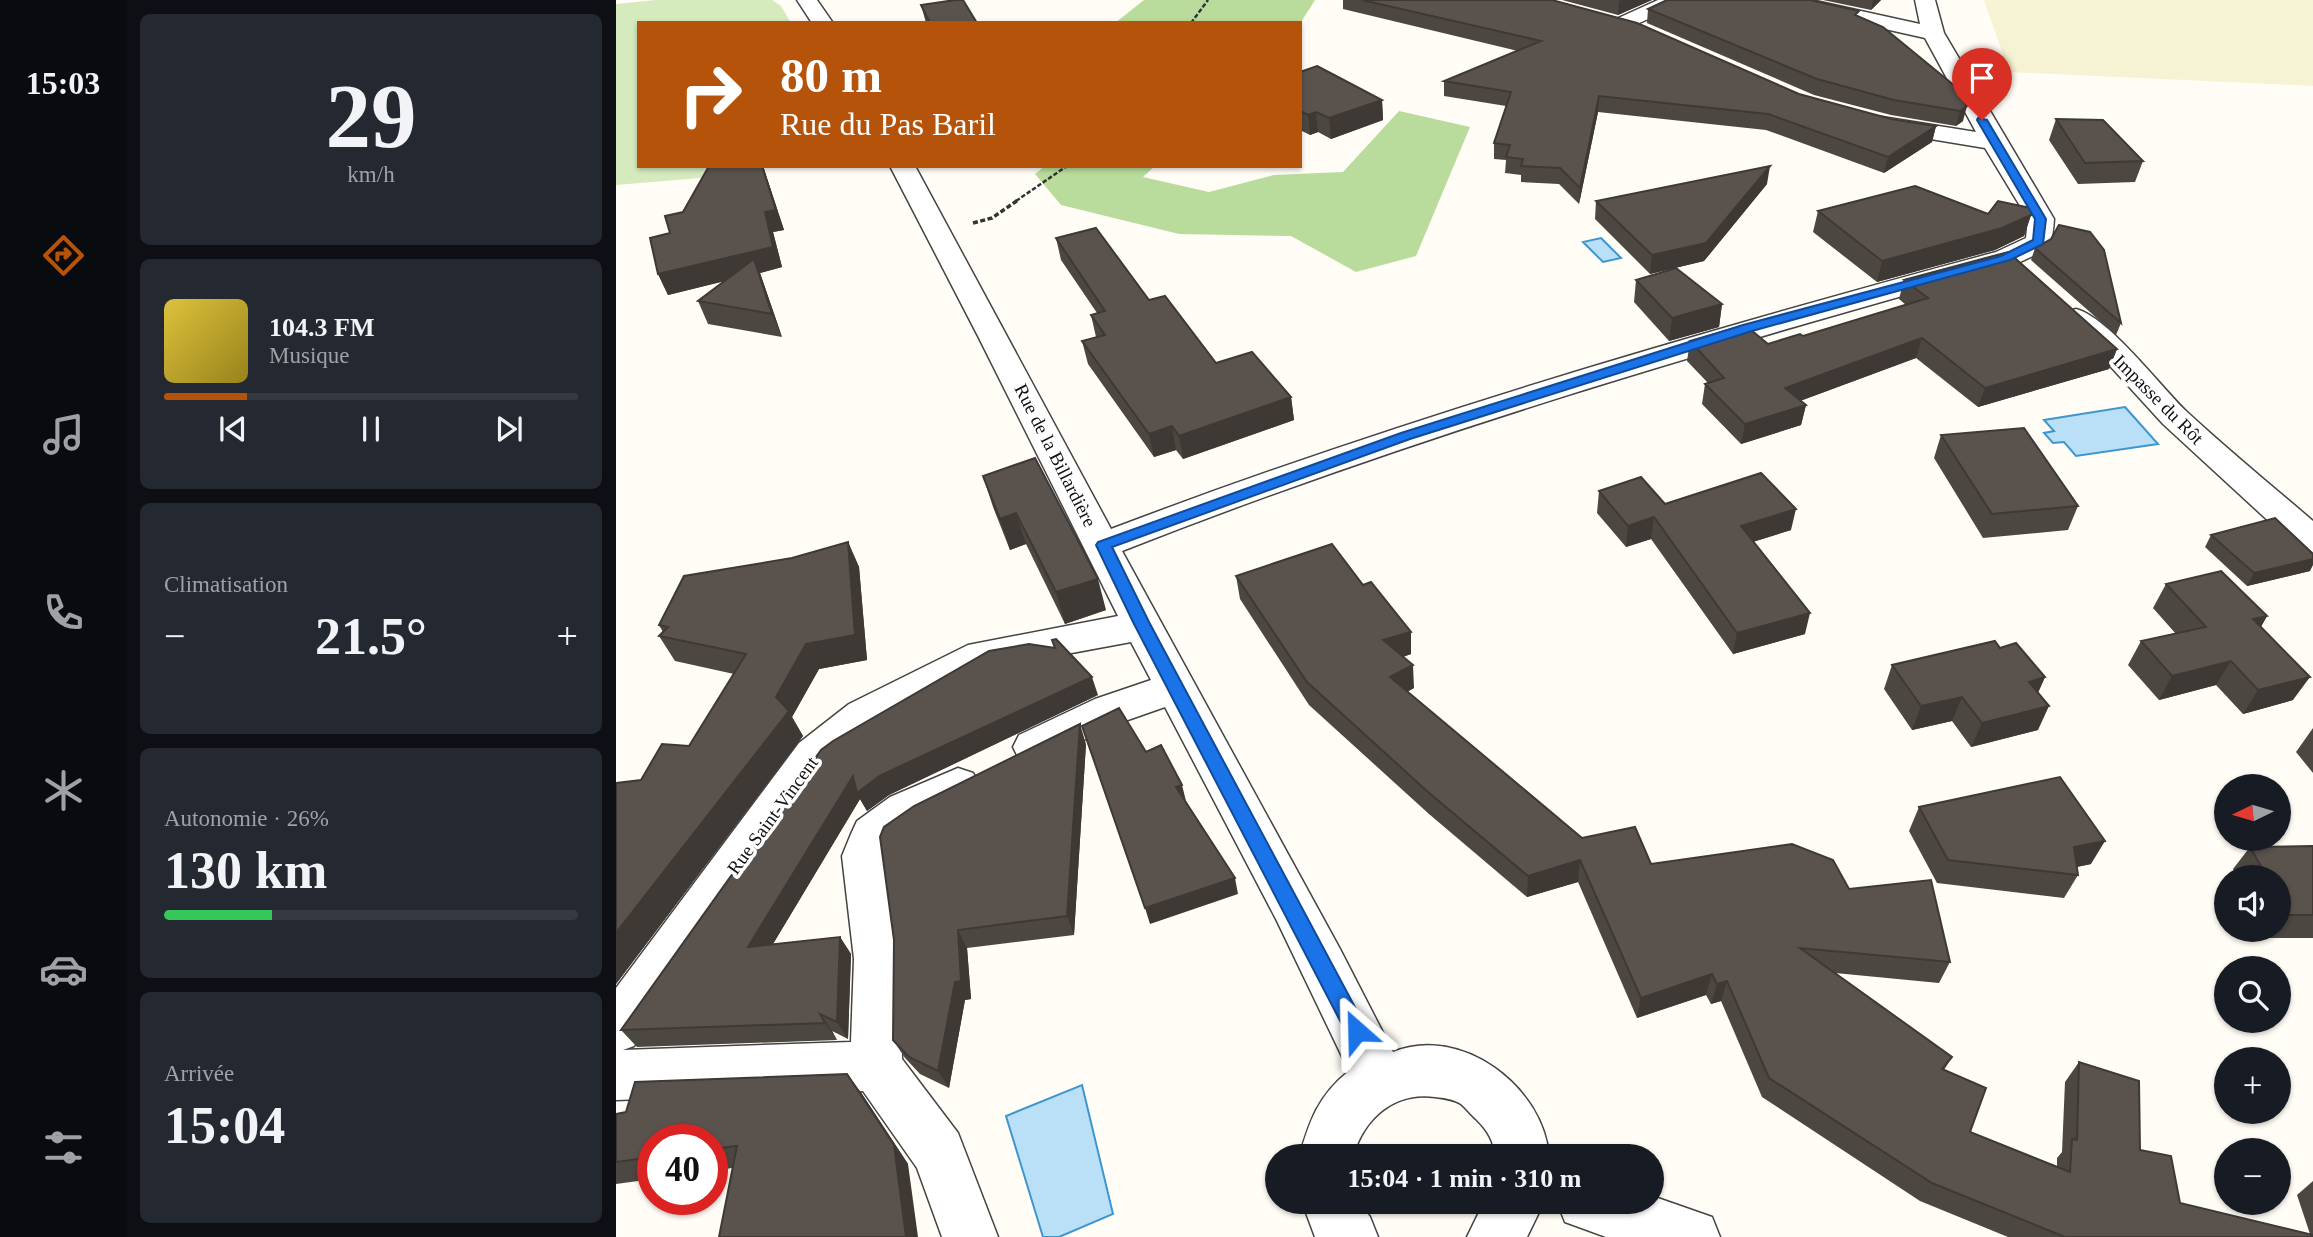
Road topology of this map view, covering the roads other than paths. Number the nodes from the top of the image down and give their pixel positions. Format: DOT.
graph roads {
  1 [pos="807,0"];
  2 [pos="1675,0"];
  3 [pos="1783,0"];
  4 [pos="1926,0"];
  5 [pos="1598,18"];
  6 [pos="822,21"];
  7 [pos="1621,24"];
  8 [pos="1933,33"];
  9 [pos="1654,35"];
  10 [pos="1864,118"];
  11 [pos="1994,142"];
  12 [pos="903,168"];
  13 [pos="2006,258"];
  14 [pos="2313,541"];
  15 [pos="1103,545"];
  16 [pos="1141,622"];
  17 [pos="1177,687"];
  18 [pos="616,1029"];
  19 [pos="876,1066"];
  20 [pos="616,1075"];
  21 [pos="1380,1081"];
  22 [pos="1330,1144"];
  23 [pos="1518,1144"];
  24 [pos="1509,1214"];
  25 [pos="1622,1214"];
  26 [pos="970,1237"];
  27 [pos="1495,1237"];
  28 [pos="1692,1237"];
  1 -- 6 [label="street"];
  2 -- 7 [label="street"];
  3 -- 8 [label="street"];
  4 -- 8 [label="street"];
  5 -- 7 [label="street"];
  7 -- 9 [label="street"];
  8 -- 11 [label="street"];
  10 -- 11 [label="street"];
  11 -- 13 [label="street"];
  12 -- 15 [label="street, Rue de la Billardière"];
  13 -- 14 [label="street, Impasse du Rôt"];
  13 -- 15 [label="street"];
  15 -- 16 [label="street, Rue de la Billardière"];
  16 -- 17 [label="street, Rue de la Billardière"];
  16 -- 18 [label="street, Rue Saint-Vincent"];
  17 -- 19 [label="street"];
  17 -- 21 [label="street, Rue de la Billardière"];
  19 -- 20 [label="street"];
  19 -- 26 [label="street"];
  21 -- 22 [label="street"];
  21 -- 23 [label="street"];
  24 -- 27 [label="street"];
  25 -- 28 [label="street"];
}
